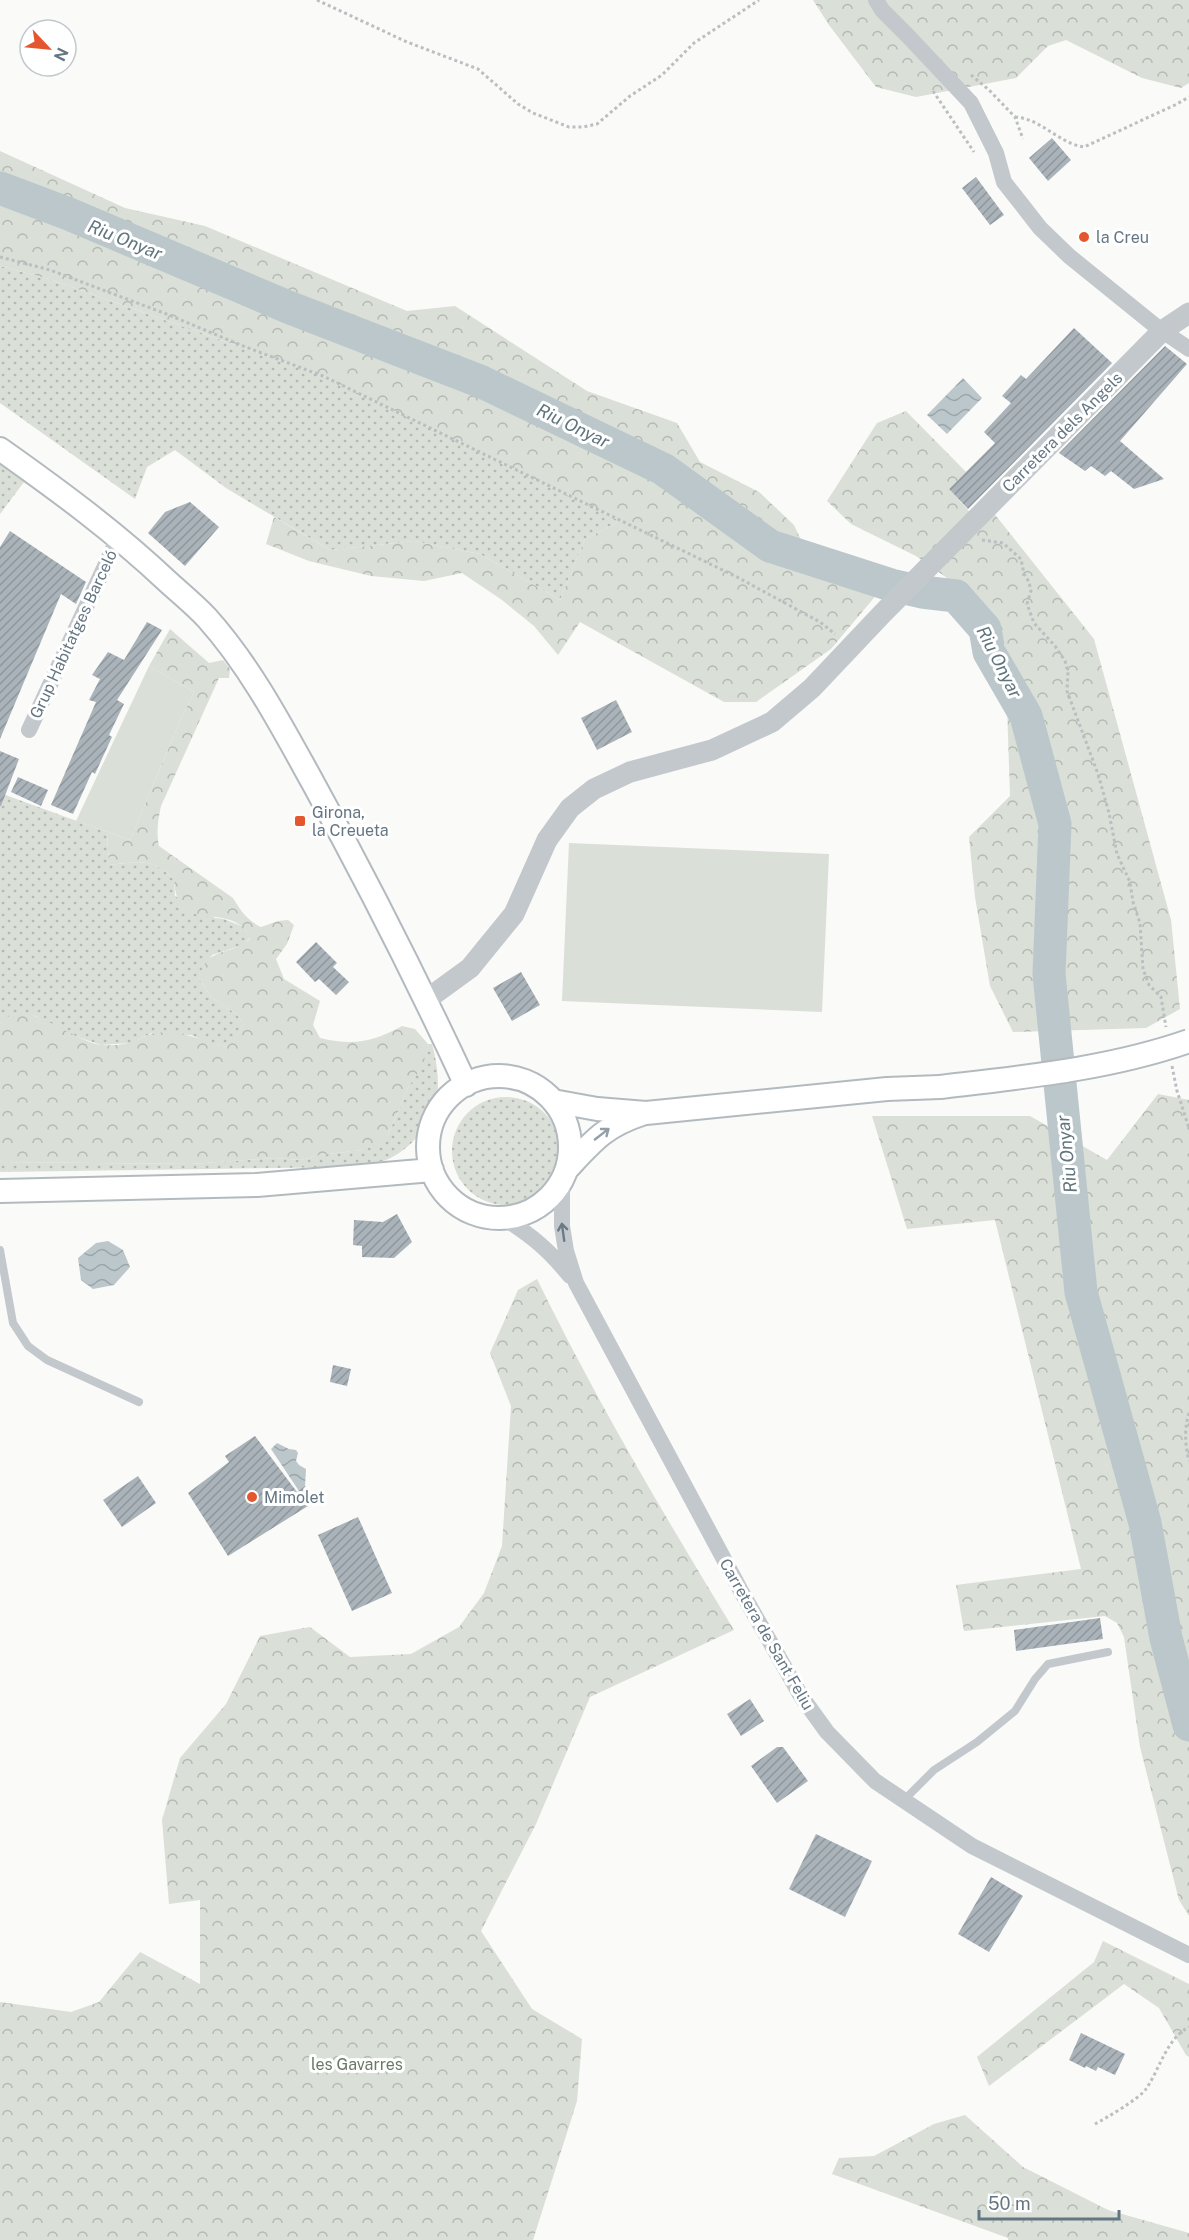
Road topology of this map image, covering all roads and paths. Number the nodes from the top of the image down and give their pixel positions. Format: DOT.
graph roads {
  1 [pos="317,0"];
  2 [pos="759,0"];
  3 [pos="876,0"];
  4 [pos="1189,97"];
  5 [pos="1023,139"];
  6 [pos="0,257"];
  7 [pos="1189,313"];
  8 [pos="1162,331"];
  9 [pos="1189,350"];
  10 [pos="0,449"];
  11 [pos="965,531"];
  12 [pos="118,538"];
  13 [pos="855,642"];
  14 [pos="29,730"];
  15 [pos="426,1000"];
  16 [pos="1166,1028"];
  17 [pos="1189,1041"];
  18 [pos="1171,1059"];
  19 [pos="466,1085"];
  20 [pos="553,1101"];
  21 [pos="646,1113"];
  22 [pos="1189,1128"];
  23 [pos="432,1170"];
  24 [pos="565,1174"];
  25 [pos="0,1191"];
  26 [pos="504,1218"];
  27 [pos="0,1250"];
  28 [pos="576,1283"];
  29 [pos="139,1402"];
  30 [pos="1189,1413"];
  31 [pos="1189,1461"];
  32 [pos="1108,1652"];
  33 [pos="903,1801"];
  34 [pos="1189,1955"];
  35 [pos="1189,2027"];
  36 [pos="1095,2124"];
  1 -- 2 [label="path"];
  3 -- 8 [label="street"];
  4 -- 5 [label="path"];
  6 -- 13 [label="path"];
  7 -- 8 [label="street, Carretera dels Angels"];
  8 -- 9 [label="street"];
  8 -- 11 [label="street, Carretera dels Angels"];
  10 -- 12 [label="main road"];
  11 -- 13 [label="street, Carretera dels Angels"];
  11 -- 16 [label="path"];
  12 -- 14 [label="street, Grup Habitatges Barceló"];
  12 -- 15 [label="main road"];
  13 -- 15 [label="street, Carretera dels Angels"];
  15 -- 19 [label="main road"];
  17 -- 21 [label="main road, bridge"];
  18 -- 22 [label="path"];
  19 -- 20 [label="main road"];
  19 -- 23 [label="main road"];
  20 -- 21 [label="main road"];
  20 -- 24 [label="main road"];
  24 -- 21 [label="main road, one-way"];
  23 -- 25 [label="main road"];
  23 -- 26 [label="main road"];
  24 -- 26 [label="main road"];
  28 -- 24 [label="street, Carretera de Sant Feliu, one-way"];
  26 -- 28 [label="street, Carretera de Sant Feliu"];
  27 -- 29 [label="lane"];
  28 -- 33 [label="street, Carretera de Sant Feliu"];
  30 -- 31 [label="path"];
  32 -- 33 [label="lane"];
  33 -- 34 [label="street, Carretera de Sant Feliu"];
  35 -- 36 [label="path"];
}
